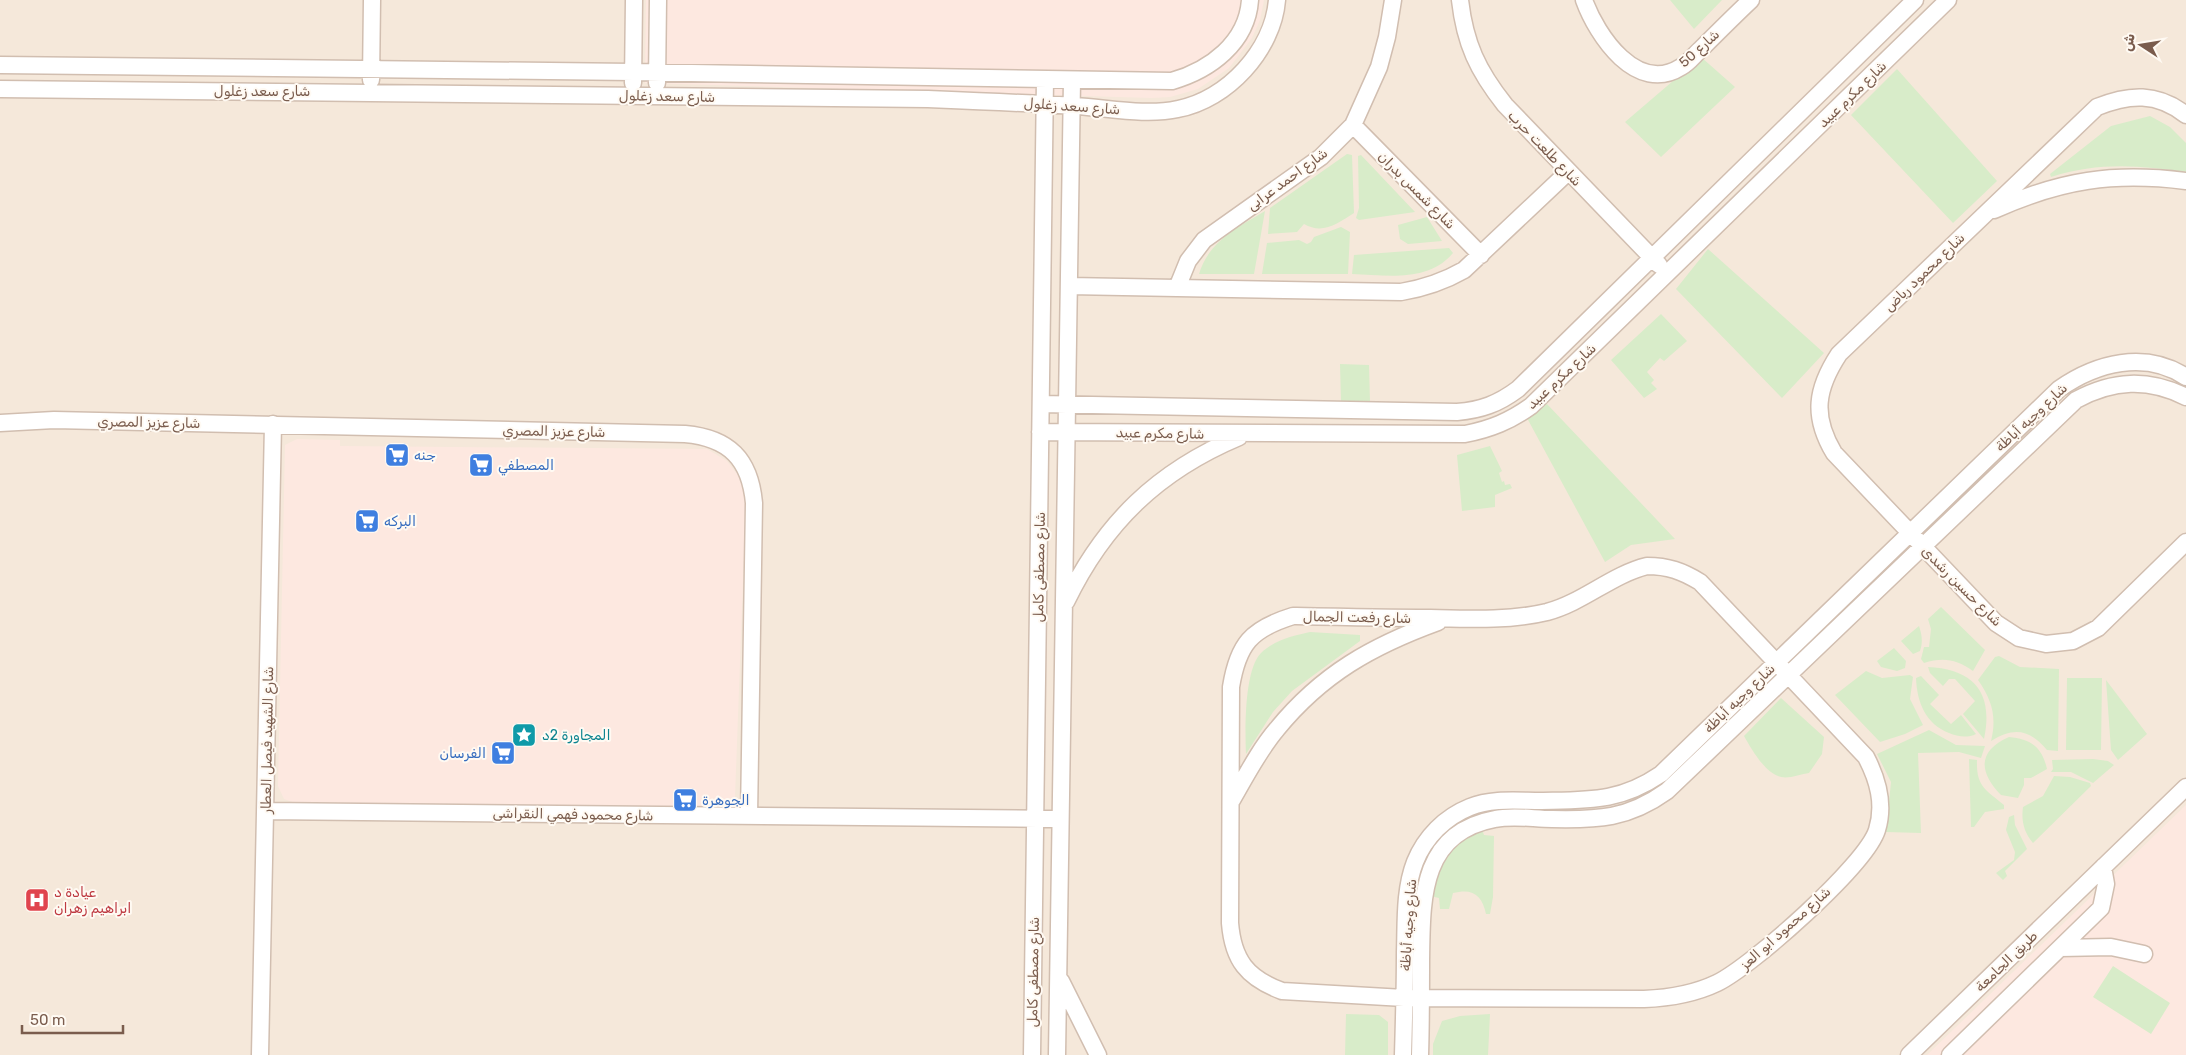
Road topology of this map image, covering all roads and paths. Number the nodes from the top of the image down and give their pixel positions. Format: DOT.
graph roads {
  1 [pos="372,0"];
  2 [pos="634,0"];
  3 [pos="658,0"];
  4 [pos="1250,0"];
  5 [pos="1276,0"];
  6 [pos="1393,0"];
  7 [pos="1460,0"];
  8 [pos="1584,0"];
  9 [pos="1751,0"];
  10 [pos="1915,0"];
  11 [pos="1948,0"];
  12 [pos="0,65"];
  13 [pos="371,69"];
  14 [pos="633,72"];
  15 [pos="657,72"];
  16 [pos="1045,79"];
  17 [pos="1072,80"];
  18 [pos="0,89"];
  19 [pos="371,92"];
  20 [pos="632,95"];
  21 [pos="657,96"];
  22 [pos="1045,104"];
  23 [pos="1071,106"];
  24 [pos="2186,115"];
  25 [pos="1353,125"];
  26 [pos="1044,134"];
  27 [pos="1071,136"];
  28 [pos="1568,172"];
  29 [pos="2186,180"];
  30 [pos="1983,215"];
  31 [pos="1481,255"];
  32 [pos="1652,258"];
  33 [pos="1667,274"];
  34 [pos="1069,286"];
  35 [pos="1177,288"];
  36 [pos="2186,377"];
  37 [pos="2186,398"];
  38 [pos="1041,404"];
  39 [pos="1067,405"];
  40 [pos="0,424"];
  41 [pos="274,424"];
  42 [pos="1040,432"];
  43 [pos="1066,432"];
  44 [pos="1245,434"];
  45 [pos="1910,533"];
  46 [pos="2186,542"];
  47 [pos="1921,546"];
  48 [pos="1064,607"];
  49 [pos="1448,619"];
  50 [pos="1776,662"];
  51 [pos="1788,675"];
  52 [pos="2186,788"];
  53 [pos="1232,800"];
  54 [pos="265,811"];
  55 [pos="748,816"];
  56 [pos="1035,818"];
  57 [pos="1060,818"];
  58 [pos="2103,867"];
  59 [pos="2060,948"];
  60 [pos="2144,954"];
  61 [pos="1058,976"];
  62 [pos="1413,997"];
  63 [pos="260,1055"];
  64 [pos="1032,1055"];
  65 [pos="1057,1055"];
  66 [pos="1098,1055"];
  67 [pos="1403,1055"];
  68 [pos="1420,1055"];
  69 [pos="1909,1055"];
  70 [pos="1950,1055"];
  1 -- 13 [label="street"];
  2 -- 14 [label="street"];
  3 -- 15 [label="street"];
  4 -- 17 [label="street, شارع سعد زغلول"];
  5 -- 23 [label="street, شارع سعد زغلول"];
  6 -- 25 [label="street, شارع احمد عرابى"];
  7 -- 28 [label="street, شارع طلعت حرب"];
  8 -- 9 [label="street, شارع 50"];
  10 -- 32 [label="street, شارع مكرم عبيد"];
  11 -- 33 [label="street, شارع مكرم عبيد"];
  12 -- 13 [label="street, شارع سعد زغلول"];
  13 -- 14 [label="street, شارع سعد زغلول"];
  13 -- 19 [label="street"];
  14 -- 15 [label="street, شارع سعد زغلول"];
  14 -- 20 [label="street"];
  15 -- 16 [label="street, شارع سعد زغلول"];
  15 -- 21 [label="street"];
  16 -- 17 [label="street, شارع سعد زغلول"];
  16 -- 22 [label="street, شارع مصطفى كامل"];
  17 -- 23 [label="street, شارع مصطفى كامل"];
  18 -- 19 [label="street, شارع سعد زغلول"];
  19 -- 20 [label="street, شارع سعد زغلول"];
  20 -- 21 [label="street, شارع سعد زغلول"];
  21 -- 22 [label="street, شارع سعد زغلول"];
  22 -- 23 [label="street, شارع سعد زغلول"];
  22 -- 26 [label="street, شارع مصطفى كامل"];
  23 -- 27 [label="street, شارع مصطفى كامل"];
  24 -- 30 [label="street, شارع محمود رياض"];
  25 -- 31 [label="street, شارع شمس بدران"];
  25 -- 35 [label="street, شارع احمد عرابى"];
  26 -- 27 [label="street"];
  26 -- 38 [label="street, شارع مصطفى كامل"];
  27 -- 34 [label="street, شارع مصطفى كامل"];
  28 -- 31 [label="street"];
  28 -- 32 [label="street, شارع طلعت حرب"];
  29 -- 30 [label="street"];
  30 -- 45 [label="street, شارع محمود رياض"];
  31 -- 35 [label="street"];
  32 -- 33 [label="street, شارع طلعت حرب"];
  32 -- 39 [label="street, شارع مكرم عبيد"];
  33 -- 44 [label="street, شارع مكرم عبيد"];
  34 -- 35 [label="street"];
  34 -- 39 [label="street, شارع مصطفى كامل"];
  36 -- 45 [label="street, شارع وجيه أباظة"];
  37 -- 47 [label="street, شارع وجيه أباظة"];
  38 -- 39 [label="street, شارع مكرم عبيد"];
  38 -- 42 [label="street, شارع مصطفى كامل"];
  39 -- 43 [label="street, شارع مصطفى كامل"];
  40 -- 41 [label="street, شارع عزيز المصري"];
  41 -- 54 [label="street, شارع الشهيد فيصل العطار"];
  41 -- 55 [label="street, شارع عزيز المصري"];
  42 -- 43 [label="street, شارع مكرم عبيد"];
  42 -- 56 [label="street, شارع مصطفى كامل"];
  43 -- 44 [label="street, شارع مكرم عبيد"];
  43 -- 48 [label="street, شارع مصطفى كامل"];
  44 -- 48 [label="street"];
  45 -- 47 [label="street, شارع حسين رشدى"];
  45 -- 50 [label="street, شارع وجيه أباظة"];
  46 -- 47 [label="street, شارع حسين رشدى"];
  47 -- 51 [label="street, شارع وجيه أباظة"];
  48 -- 57 [label="street, شارع مصطفى كامل"];
  49 -- 50 [label="street, شارع رفعت الجمال"];
  49 -- 53 [label="street"];
  49 -- 53 [label="street, شارع رفعت الجمال"];
  50 -- 51 [label="street, شارع محمود ابو العز"];
  50 -- 62 [label="street, شارع وجيه أباظة"];
  51 -- 62 [label="street, شارع وجيه أباظة"];
  51 -- 62 [label="street, شارع محمود ابو العز"];
  52 -- 58 [label="street, طريق الجامعة"];
  53 -- 62 [label="street, شارع رفعت الجمال"];
  54 -- 55 [label="street, شارع محمود فهمي النقراشى"];
  54 -- 63 [label="street, شارع الشهيد فيصل العطار"];
  55 -- 56 [label="street, شارع محمود فهمي النقراشى"];
  56 -- 57 [label="street, شارع محمود فهمي النقراشى"];
  56 -- 64 [label="street, شارع مصطفى كامل"];
  57 -- 61 [label="street, شارع مصطفى كامل"];
  58 -- 59 [label="street, طريق الجامعة"];
  58 -- 69 [label="street, طريق الجامعة"];
  59 -- 60 [label="street"];
  59 -- 70 [label="street, طريق الجامعة"];
  61 -- 65 [label="street, شارع مصطفى كامل"];
  61 -- 66 [label="street"];
  62 -- 67 [label="street, شارع وجيه أباظة"];
  62 -- 68 [label="street, شارع وجيه أباظة"];
}
